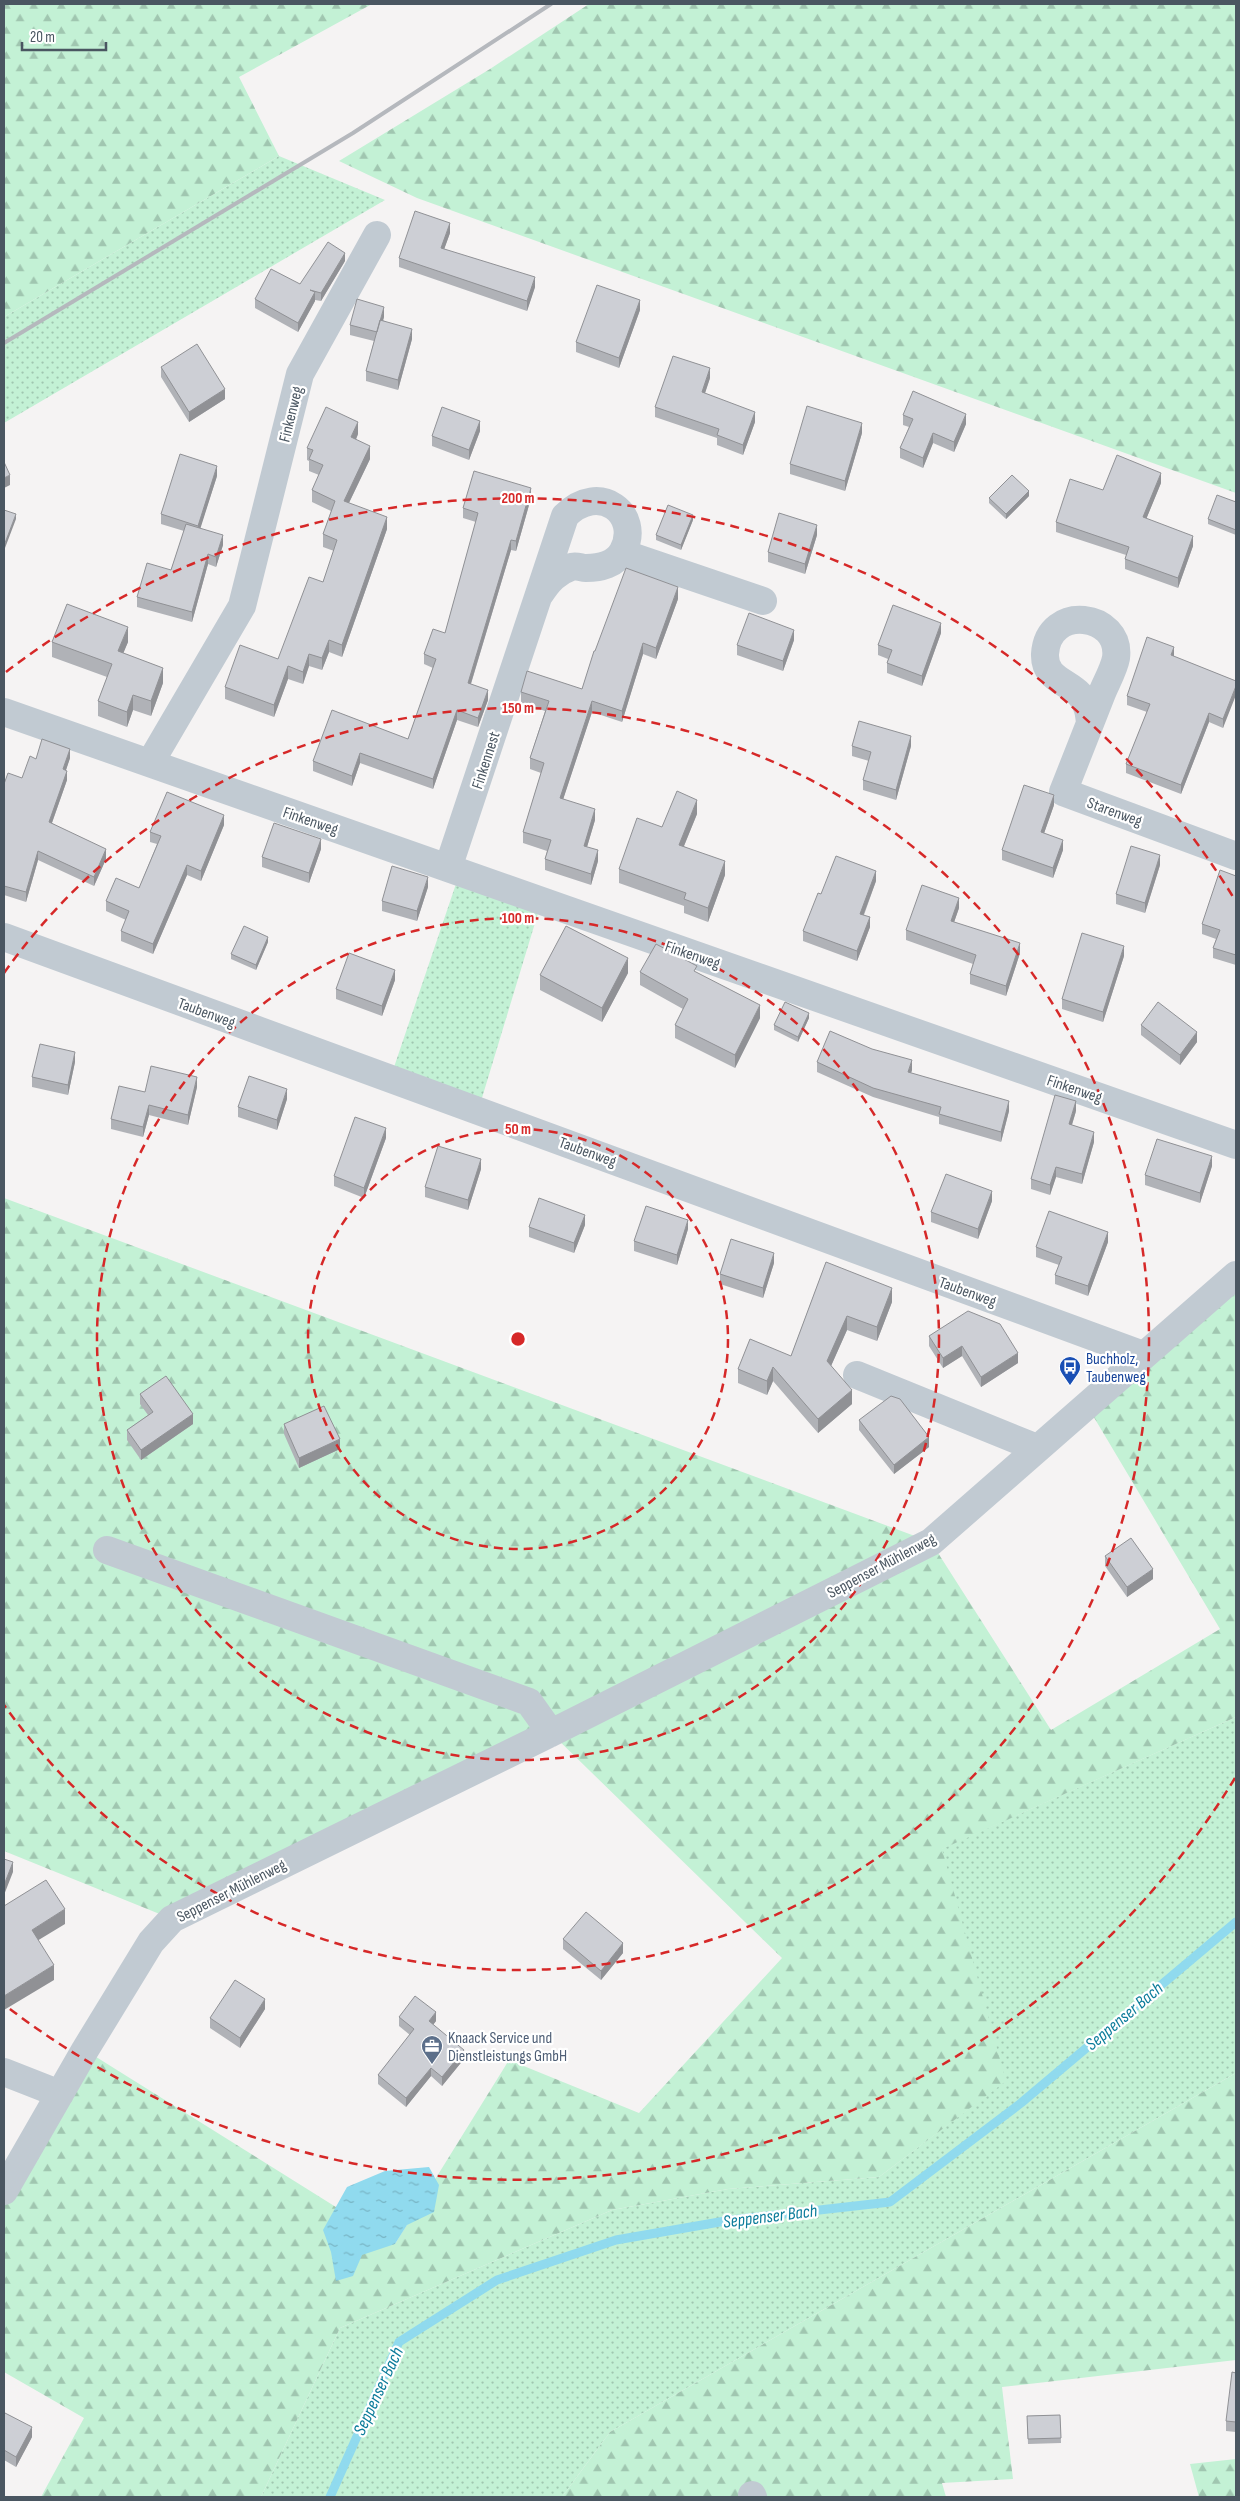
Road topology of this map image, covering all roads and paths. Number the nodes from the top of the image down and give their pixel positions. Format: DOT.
graph roads {
  1 [pos="377,235"];
  2 [pos="622,553"];
  3 [pos="540,594"];
  4 [pos="763,600"];
  5 [pos="4,712"];
  6 [pos="1090,723"];
  7 [pos="150,763"];
  8 [pos="1236,856"];
  9 [pos="448,868"];
  10 [pos="4,937"];
  11 [pos="1236,1144"];
  12 [pos="1236,1275"];
  13 [pos="1143,1355"];
  14 [pos="857,1375"];
  15 [pos="1037,1448"];
  16 [pos="107,1550"];
  17 [pos="551,1733"];
  18 [pos="4,2072"];
  19 [pos="60,2094"];
  20 [pos="4,2190"];
  1 -- 7 [label="street, Finkenweg"];
  2 -- 3 [label="street, Finkennest"];
  2 -- 3 [label="street, Finkennest"];
  2 -- 4 [label="street"];
  3 -- 9 [label="street, Finkennest"];
  5 -- 7 [label="street, Finkenweg"];
  6 -- 8 [label="street, Starenweg"];
  7 -- 9 [label="street, Finkenweg"];
  9 -- 11 [label="street, Finkenweg"];
  10 -- 13 [label="street, Taubenweg"];
  12 -- 13 [label="street, Seppenser Mühlenweg"];
  13 -- 15 [label="street, Seppenser Mühlenweg"];
  14 -- 15 [label="street"];
  15 -- 17 [label="street, Seppenser Mühlenweg"];
  16 -- 17 [label="street"];
  17 -- 19 [label="street, Seppenser Mühlenweg"];
  18 -- 19 [label="street"];
  19 -- 20 [label="street, Seppenser Mühlenweg"];
}
